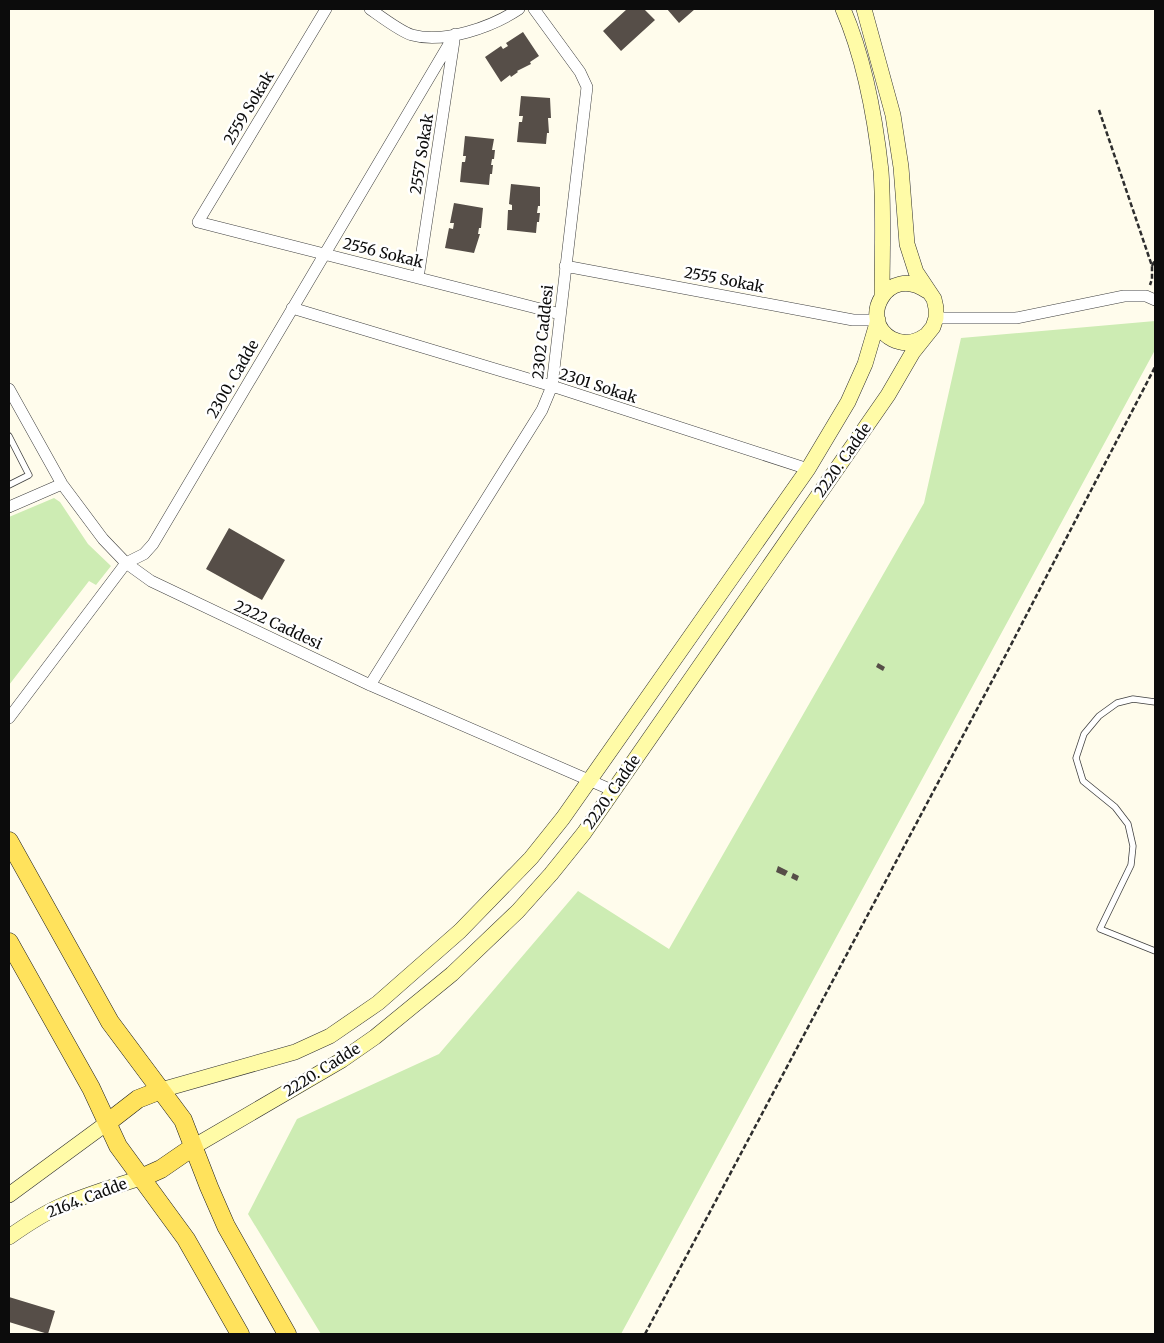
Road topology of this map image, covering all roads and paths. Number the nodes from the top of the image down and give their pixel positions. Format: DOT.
graph roads {
  1 [pos="326,9"];
  2 [pos="370,9"];
  3 [pos="518,9"];
  4 [pos="534,9"];
  5 [pos="843,9"];
  6 [pos="864,9"];
  7 [pos="455,34"];
  8 [pos="1099,110"];
  9 [pos="198,222"];
  10 [pos="324,254"];
  11 [pos="1155,260"];
  12 [pos="565,266"];
  13 [pos="1152,266"];
  14 [pos="418,278"];
  15 [pos="882,297"];
  16 [pos="1151,298"];
  17 [pos="934,299"];
  18 [pos="292,308"];
  19 [pos="560,314"];
  20 [pos="936,318"];
  21 [pos="878,320"];
  22 [pos="926,335"];
  23 [pos="1155,368"];
  24 [pos="552,386"];
  25 [pos="9,390"];
  26 [pos="9,436"];
  27 [pos="808,469"];
  28 [pos="62,484"];
  29 [pos="9,485"];
  30 [pos="9,507"];
  31 [pos="126,563"];
  32 [pos="370,685"];
  33 [pos="1155,702"];
  34 [pos="9,718"];
  35 [pos="589,781"];
  36 [pos="614,791"];
  37 [pos="9,841"];
  38 [pos="9,942"];
  39 [pos="1155,951"];
  40 [pos="161,1090"];
  41 [pos="107,1122"];
  42 [pos="193,1147"];
  43 [pos="141,1178"];
  44 [pos="9,1195"];
  45 [pos="9,1236"];
  46 [pos="240,1334"];
  47 [pos="287,1334"];
  48 [pos="645,1334"];
  1 -- 9 [label="street, 2559 Sokak"];
  2 -- 7 [label="street"];
  3 -- 7 [label="street"];
  4 -- 12 [label="street, 2302 Caddesi"];
  5 -- 15 [label="street, 2220. Cadde"];
  6 -- 17 [label="street"];
  7 -- 10 [label="street, 2300. Cadde"];
  7 -- 14 [label="street, 2557 Sokak"];
  8 -- 13 [label="path"];
  9 -- 10 [label="street, 2556 Sokak"];
  10 -- 14 [label="street, 2556 Sokak"];
  10 -- 18 [label="street, 2300. Cadde"];
  11 -- 13 [label="path"];
  12 -- 19 [label="street, 2302 Caddesi"];
  12 -- 21 [label="street, 2555 Sokak"];
  13 -- 16 [label="path"];
  14 -- 19 [label="street, 2556 Sokak"];
  15 -- 17 [label="street"];
  15 -- 21 [label="street, 2220. Cadde"];
  16 -- 20 [label="street"];
  17 -- 20 [label="street"];
  18 -- 24 [label="street, 2301 Sokak"];
  18 -- 31 [label="street, 2300. Cadde"];
  19 -- 24 [label="street, 2302 Caddesi"];
  20 -- 22 [label="street, 2220. Cadde"];
  21 -- 22 [label="street"];
  21 -- 27 [label="street, 2220. Cadde"];
  22 -- 36 [label="street, 2220. Cadde"];
  23 -- 48 [label="path"];
  24 -- 27 [label="street, 2301 Sokak"];
  24 -- 32 [label="street, 2302 Caddesi"];
  25 -- 28 [label="street, 2222 Caddesi"];
  26 -- 29 [label="lane"];
  27 -- 35 [label="street, 2220. Cadde"];
  28 -- 30 [label="street"];
  28 -- 31 [label="street, 2222 Caddesi"];
  31 -- 32 [label="street, 2222 Caddesi"];
  31 -- 34 [label="street, 2300. Cadde"];
  32 -- 35 [label="street, 2222 Caddesi"];
  33 -- 39 [label="lane"];
  35 -- 36 [label="street, 2222 Caddesi"];
  35 -- 40 [label="street, 2220. Cadde"];
  36 -- 42 [label="street, 2220. Cadde"];
  37 -- 40 [label="main road"];
  38 -- 41 [label="main road"];
  40 -- 41 [label="main road"];
  40 -- 42 [label="main road"];
  41 -- 43 [label="main road"];
  41 -- 44 [label="street"];
  42 -- 43 [label="main road"];
  42 -- 47 [label="main road"];
  43 -- 45 [label="street, 2164. Cadde"];
  43 -- 46 [label="main road"];
}
